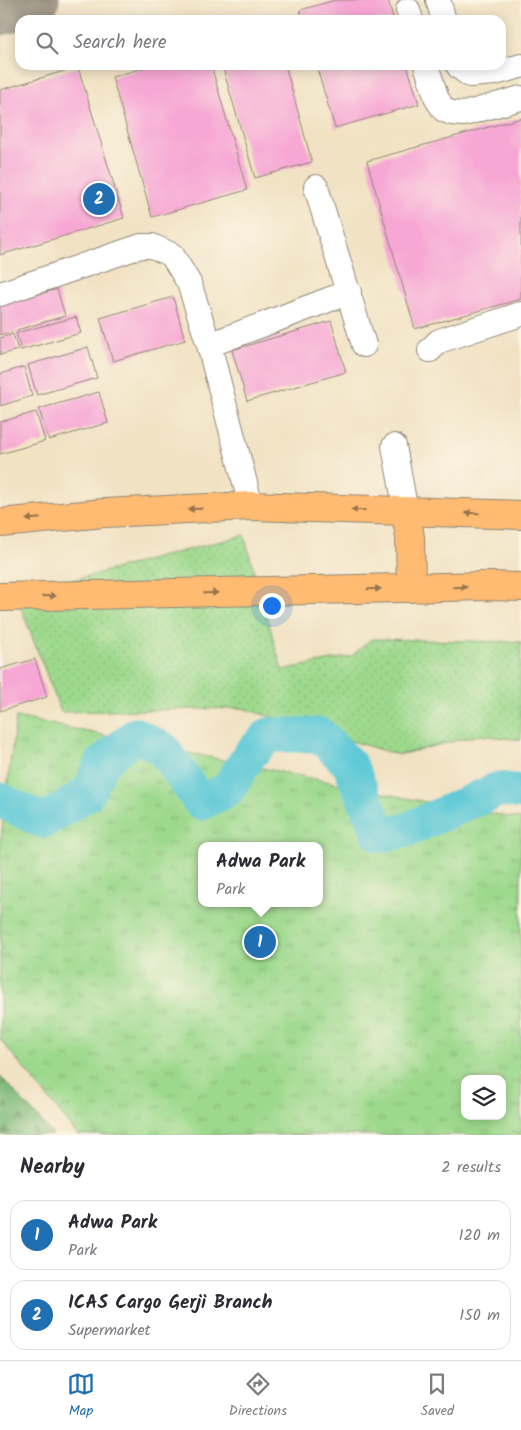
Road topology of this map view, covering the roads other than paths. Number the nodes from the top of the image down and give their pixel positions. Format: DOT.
graph roads {
  1 [pos="438,0"];
  2 [pos="442,15"];
  3 [pos="521,66"];
  4 [pos="428,70"];
  5 [pos="463,70"];
  6 [pos="521,98"];
  7 [pos="316,187"];
  8 [pos="349,292"];
  9 [pos="0,294"];
  10 [pos="521,314"];
  11 [pos="209,345"];
  12 [pos="364,345"];
  13 [pos="430,350"];
  14 [pos="394,446"];
  15 [pos="252,506"];
  16 [pos="406,512"];
  17 [pos="521,515"];
  18 [pos="0,523"];
  19 [pos="412,588"];
  20 [pos="521,588"];
  21 [pos="0,597"];
  1 -- 2 [label="lane"];
  3 -- 5 [label="lane"];
  4 -- 6 [label="lane"];
  7 -- 8 [label="lane"];
  8 -- 11 [label="lane"];
  8 -- 12 [label="lane"];
  9 -- 11 [label="lane"];
  10 -- 13 [label="lane"];
  11 -- 15 [label="lane"];
  14 -- 16 [label="lane"];
  16 -- 15 [label="main road, one-way"];
  15 -- 18 [label="main road, one-way"];
  17 -- 16 [label="main road, one-way"];
  16 -- 19 [label="main road"];
  19 -- 20 [label="main road, one-way"];
  21 -- 19 [label="main road, one-way"];
}
